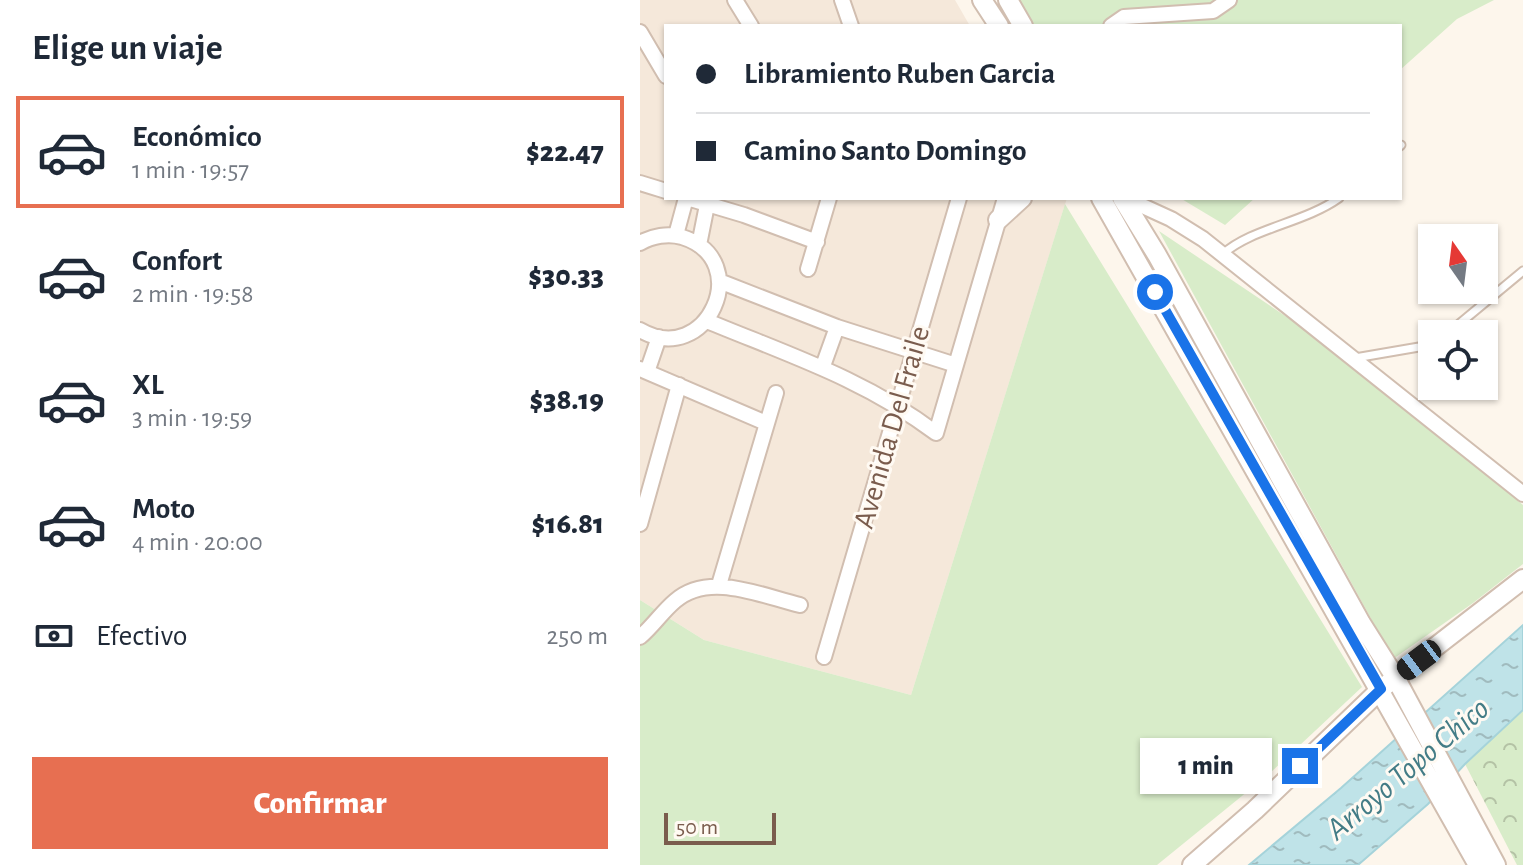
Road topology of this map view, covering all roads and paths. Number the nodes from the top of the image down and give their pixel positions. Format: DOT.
graph roads {
  1 [pos="735,0"];
  2 [pos="842,0"];
  3 [pos="982,0"];
  4 [pos="1229,0"];
  5 [pos="750,24"];
  6 [pos="850,24"];
  7 [pos="998,24"];
  8 [pos="1114,24"];
  9 [pos="640,32"];
  10 [pos="664,73"];
  11 [pos="640,183"];
  12 [pos="664,190"];
  13 [pos="685,200"];
  14 [pos="692,200"];
  15 [pos="736,200"];
  16 [pos="828,200"];
  17 [pos="958,200"];
  18 [pos="1004,200"];
  19 [pos="1020,200"];
  20 [pos="1102,200"];
  21 [pos="1125,200"];
  22 [pos="1128,200"];
  23 [pos="1335,200"];
  24 [pos="707,205"];
  25 [pos="744,215"];
  26 [pos="998,220"];
  27 [pos="676,235"];
  28 [pos="817,242"];
  29 [pos="640,243"];
  30 [pos="699,245"];
  31 [pos="1223,254"];
  32 [pos="808,269"];
  33 [pos="1523,271"];
  34 [pos="719,281"];
  35 [pos="1464,320"];
  36 [pos="707,321"];
  37 [pos="837,327"];
  38 [pos="641,333"];
  39 [pos="659,337"];
  40 [pos="1418,347"];
  41 [pos="913,350"];
  42 [pos="1353,358"];
  43 [pos="956,365"];
  44 [pos="823,366"];
  45 [pos="644,371"];
  46 [pos="679,385"];
  47 [pos="776,393"];
  48 [pos="897,405"];
  49 [pos="766,423"];
  50 [pos="1523,494"];
  51 [pos="640,524"];
  52 [pos="1523,579"];
  53 [pos="719,585"];
  54 [pos="800,605"];
  55 [pos="640,637"];
  56 [pos="824,657"];
  57 [pos="1382,689"];
  58 [pos="1447,792"];
  59 [pos="1192,865"];
  60 [pos="1478,865"];
  61 [pos="1496,865"];
  1 -- 5 [label="street"];
  2 -- 6 [label="street"];
  3 -- 7 [label="street"];
  4 -- 8 [label="street"];
  9 -- 10 [label="street"];
  11 -- 12 [label="street"];
  13 -- 27 [label="street"];
  14 -- 24 [label="street"];
  15 -- 25 [label="street"];
  16 -- 28 [label="street"];
  17 -- 41 [label="street, Avenida Del Fraile"];
  18 -- 26 [label="street, Avenida Del Fraile"];
  19 -- 26 [label="street"];
  20 -- 57 [label="street"];
  21 -- 57 [label="street"];
  22 -- 31 [label="street"];
  23 -- 31 [label="lane"];
  24 -- 25 [label="street"];
  24 -- 30 [label="street"];
  25 -- 28 [label="street"];
  26 -- 43 [label="street, Avenida Del Fraile"];
  27 -- 29 [label="street"];
  27 -- 30 [label="street"];
  28 -- 32 [label="street"];
  30 -- 34 [label="street"];
  31 -- 42 [label="street"];
  33 -- 35 [label="lane"];
  34 -- 36 [label="street"];
  34 -- 37 [label="street"];
  36 -- 39 [label="street"];
  36 -- 44 [label="street"];
  37 -- 41 [label="street"];
  37 -- 44 [label="street"];
  38 -- 39 [label="street"];
  39 -- 45 [label="street"];
  40 -- 42 [label="lane"];
  41 -- 43 [label="street"];
  41 -- 48 [label="street, Avenida Del Fraile"];
  42 -- 50 [label="street"];
  43 -- 48 [label="street, Avenida Del Fraile"];
  44 -- 48 [label="street"];
  45 -- 46 [label="street"];
  46 -- 49 [label="street"];
  46 -- 51 [label="street"];
  47 -- 49 [label="street"];
  48 -- 56 [label="street, Avenida Del Fraile"];
  49 -- 53 [label="street"];
  52 -- 57 [label="street"];
  53 -- 54 [label="street"];
  53 -- 55 [label="street"];
  57 -- 58 [label="street"];
  57 -- 59 [label="street"];
  58 -- 60 [label="street"];
  58 -- 61 [label="street"];
}
